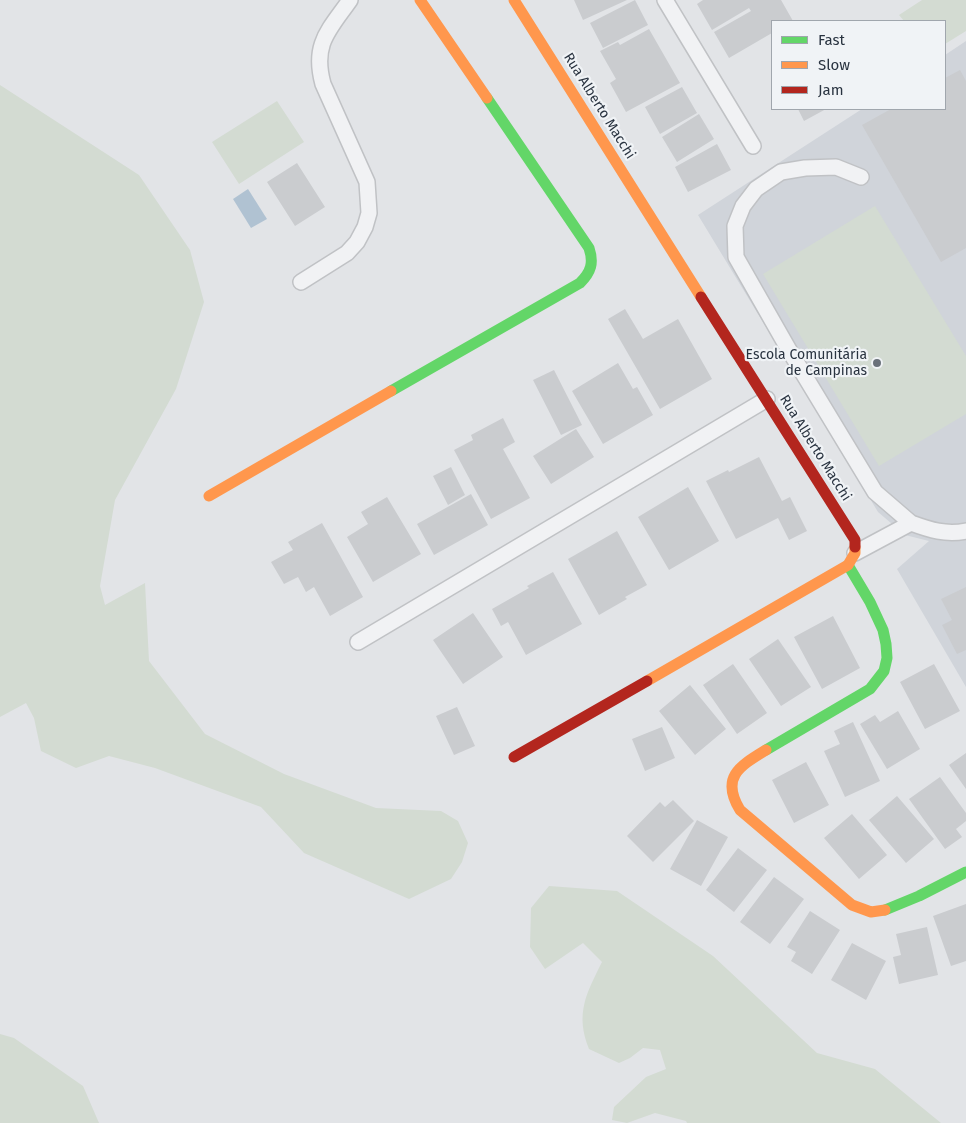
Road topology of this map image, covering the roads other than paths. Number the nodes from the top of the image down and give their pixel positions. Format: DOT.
graph roads {
  1 [pos="350,0"];
  2 [pos="420,0"];
  3 [pos="514,0"];
  4 [pos="665,0"];
  5 [pos="753,146"];
  6 [pos="861,177"];
  7 [pos="301,282"];
  8 [pos="767,399"];
  9 [pos="208,496"];
  10 [pos="911,523"];
  11 [pos="966,531"];
  12 [pos="851,559"];
  13 [pos="358,642"];
  14 [pos="514,756"];
  15 [pos="966,872"];
  1 -- 7 [label="street"];
  2 -- 9 [label="street"];
  3 -- 8 [label="street, Rua Alberto Macchi"];
  4 -- 5 [label="street"];
  6 -- 10 [label="street"];
  8 -- 12 [label="street, Rua Alberto Macchi"];
  8 -- 13 [label="street"];
  10 -- 11 [label="street"];
  10 -- 12 [label="street"];
  12 -- 14 [label="street"];
  12 -- 15 [label="street, Rua Alberto Macchi"];
}
